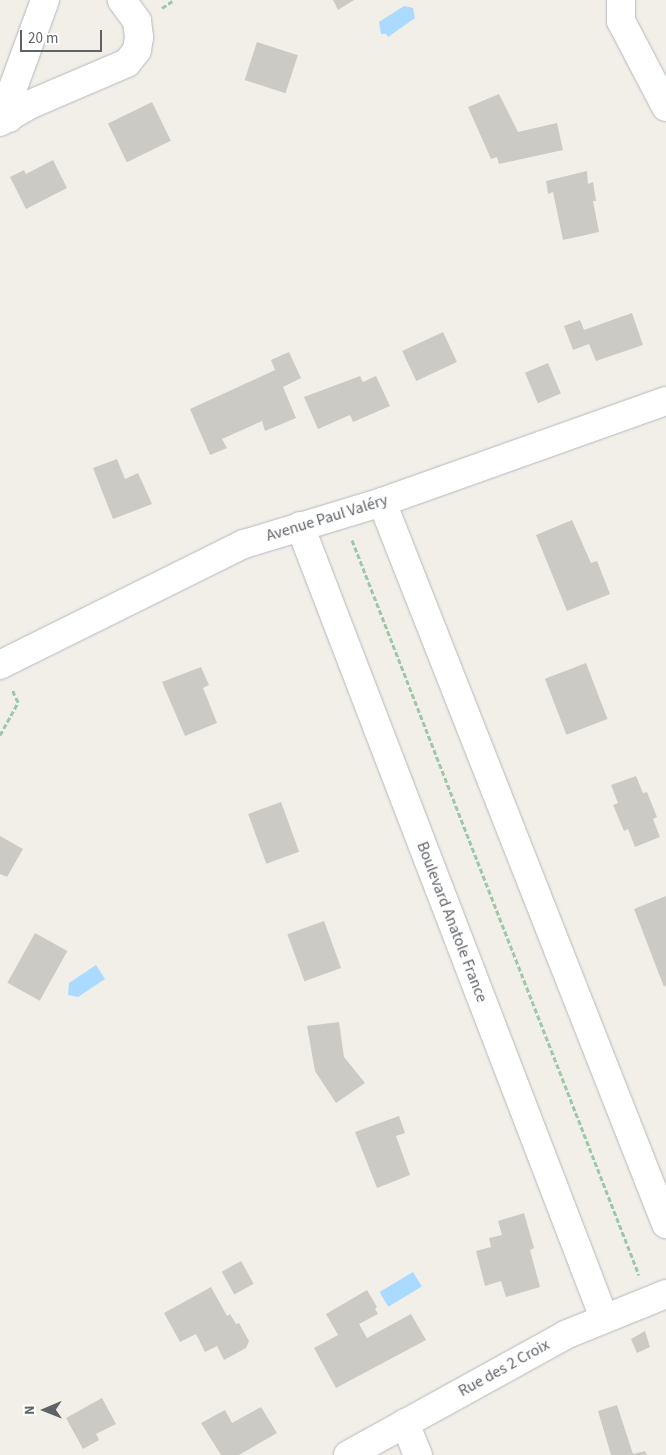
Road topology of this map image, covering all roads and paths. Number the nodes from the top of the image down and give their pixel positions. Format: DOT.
graph roads {
  1 [pos="45,0"];
  2 [pos="122,0"];
  3 [pos="621,0"];
  4 [pos="666,107"];
  5 [pos="4,120"];
  6 [pos="666,401"];
  7 [pos="382,502"];
  8 [pos="342,514"];
  9 [pos="300,526"];
  10 [pos="6,676"];
  11 [pos="0,735"];
  12 [pos="666,1224"];
  13 [pos="658,1298"];
  14 [pos="604,1318"];
  15 [pos="405,1423"];
  16 [pos="348,1455"];
  17 [pos="418,1455"];
  1 -- 5 [label="street"];
  2 -- 5 [label="street"];
  3 -- 4 [label="street"];
  6 -- 7 [label="street, Avenue Paul Valéry"];
  7 -- 8 [label="street, Avenue Paul Valéry"];
  7 -- 12 [label="street"];
  8 -- 9 [label="street, Avenue Paul Valéry"];
  8 -- 13 [label="path"];
  9 -- 10 [label="street, Avenue Paul Valéry"];
  9 -- 14 [label="street, Boulevard Anatole France"];
  10 -- 11 [label="path"];
  13 -- 14 [label="street, Rue des 2 Croix"];
  14 -- 15 [label="street, Rue des 2 Croix"];
  15 -- 16 [label="street, Rue des 2 Croix"];
  15 -- 17 [label="street"];
}
